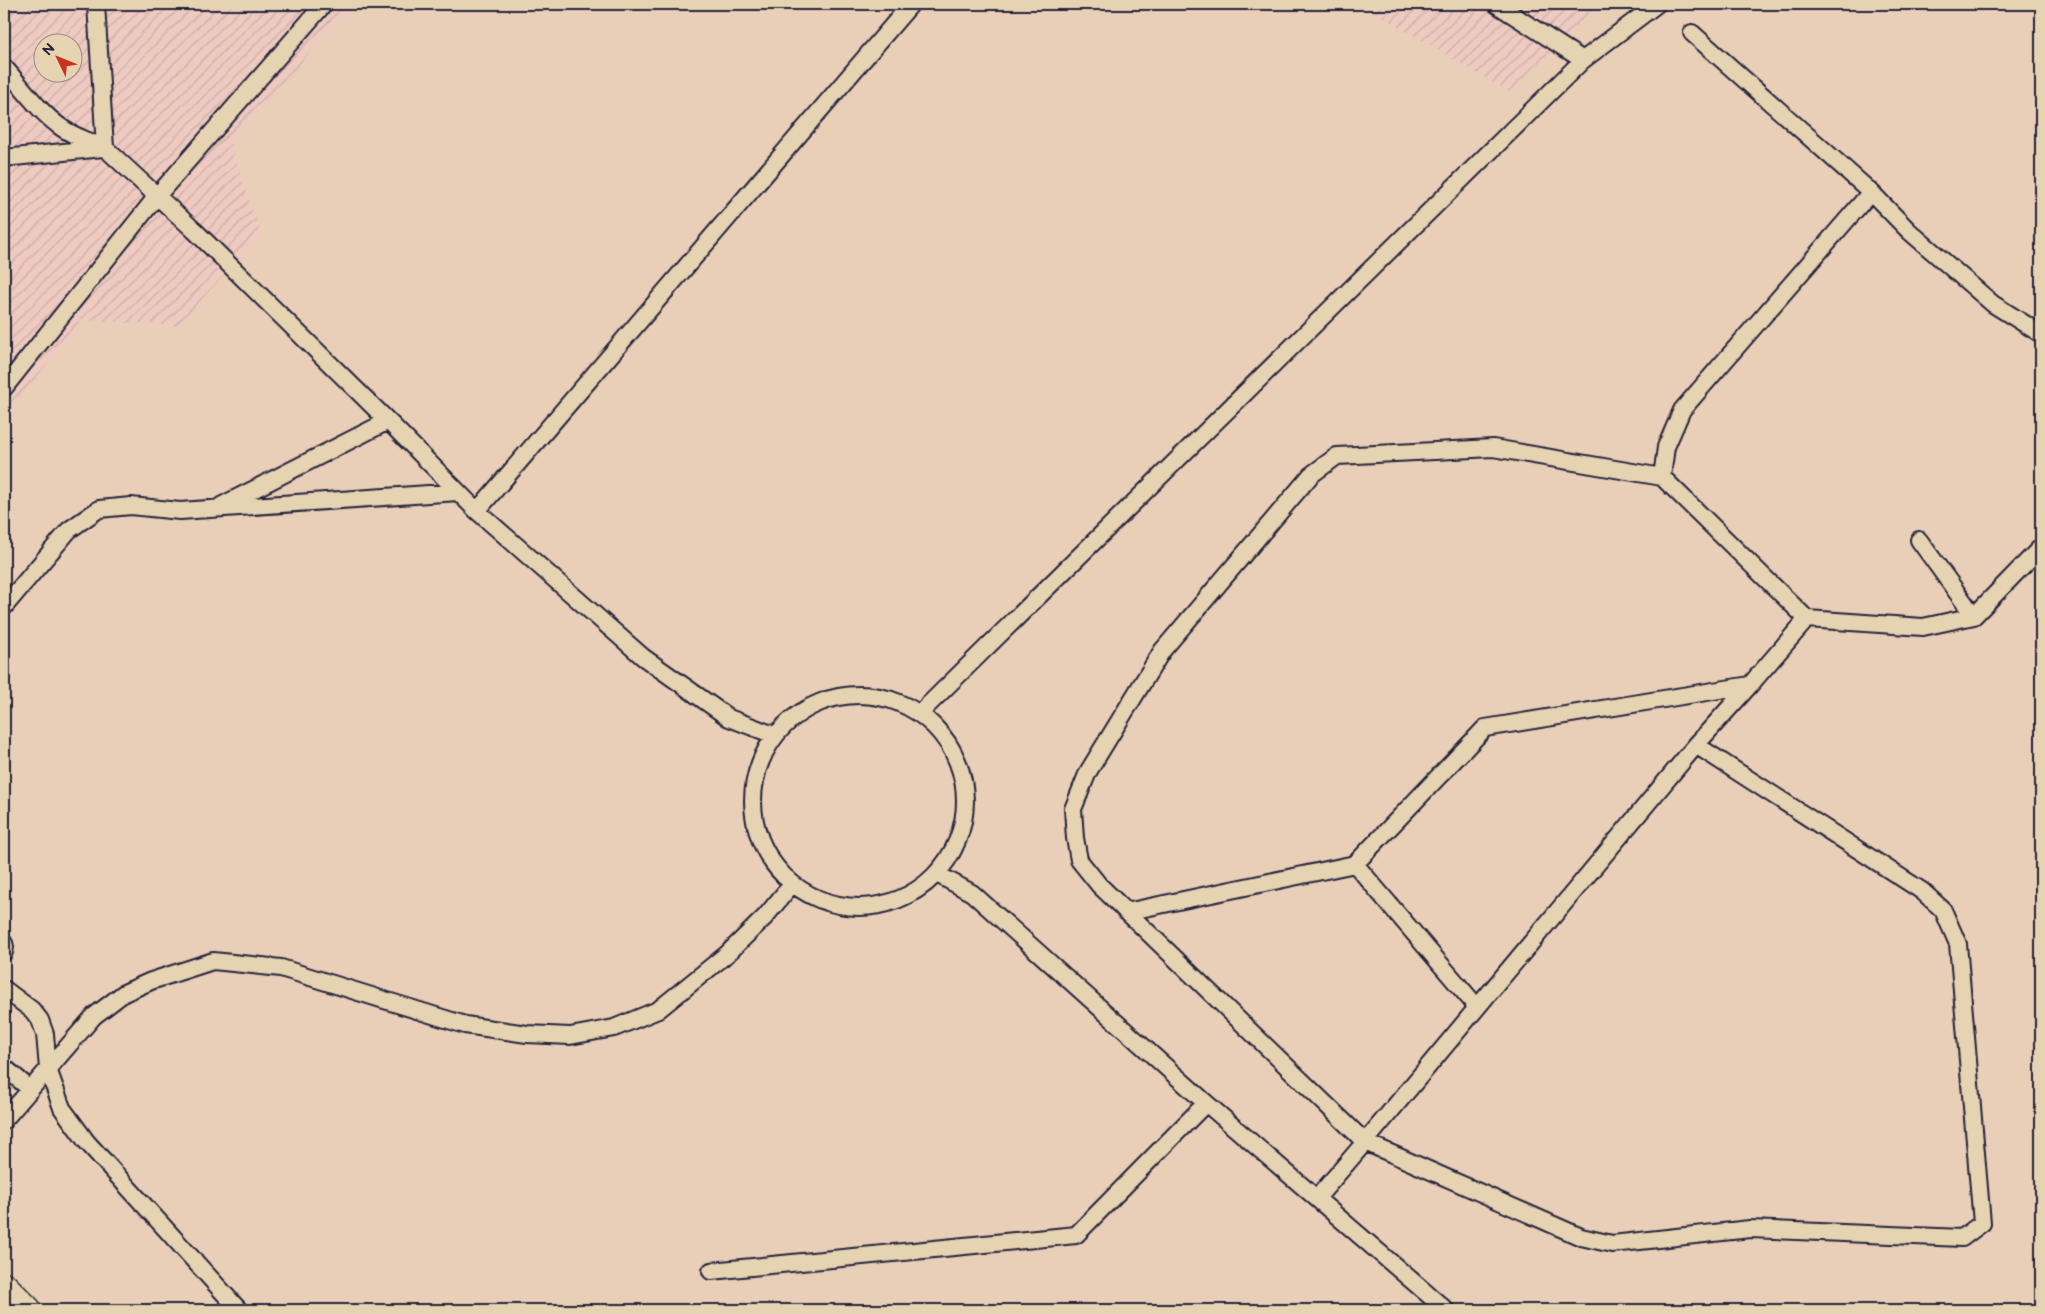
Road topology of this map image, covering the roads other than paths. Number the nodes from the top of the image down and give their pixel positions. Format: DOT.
graph roads {
  1 [pos="96,4"];
  2 [pos="324,4"];
  3 [pos="911,4"];
  4 [pos="1496,4"];
  5 [pos="1657,4"];
  6 [pos="1692,33"];
  7 [pos="1583,60"];
  8 [pos="4,67"];
  9 [pos="104,148"];
  10 [pos="4,158"];
  11 [pos="1870,192"];
  12 [pos="157,196"];
  13 [pos="2041,334"];
  14 [pos="4,388"];
  15 [pos="388,421"];
  16 [pos="1662,477"];
  17 [pos="458,492"];
  18 [pos="213,510"];
  19 [pos="477,511"];
  20 [pos="1919,540"];
  21 [pos="2041,547"];
  22 [pos="4,607"];
  23 [pos="1974,616"];
  24 [pos="1807,619"];
  25 [pos="1750,685"];
  26 [pos="920,712"];
  27 [pos="774,735"];
  28 [pos="1696,745"];
  29 [pos="1355,864"];
  30 [pos="937,874"];
  31 [pos="792,884"];
  32 [pos="1126,912"];
  33 [pos="4,943"];
  34 [pos="4,952"];
  35 [pos="4,989"];
  36 [pos="1477,1007"];
  37 [pos="4,1067"];
  38 [pos="48,1069"];
  39 [pos="30,1089"];
  40 [pos="1206,1103"];
  41 [pos="4,1120"];
  42 [pos="1365,1142"];
  43 [pos="1317,1198"];
  44 [pos="711,1271"];
  45 [pos="4,1287"];
  46 [pos="1438,1308"];
  47 [pos="27,1310"];
  48 [pos="239,1310"];
  1 -- 9 [label="lane"];
  2 -- 12 [label="lane"];
  3 -- 19 [label="lane"];
  4 -- 7 [label="lane"];
  5 -- 7 [label="lane"];
  6 -- 11 [label="lane"];
  7 -- 26 [label="lane"];
  8 -- 9 [label="lane"];
  9 -- 10 [label="lane"];
  9 -- 12 [label="lane"];
  11 -- 13 [label="lane"];
  11 -- 16 [label="lane"];
  12 -- 14 [label="lane"];
  12 -- 15 [label="lane"];
  15 -- 17 [label="lane"];
  15 -- 18 [label="lane"];
  16 -- 24 [label="lane"];
  16 -- 32 [label="lane"];
  17 -- 18 [label="lane"];
  17 -- 19 [label="lane"];
  18 -- 22 [label="lane"];
  19 -- 27 [label="lane"];
  20 -- 23 [label="lane"];
  21 -- 23 [label="lane"];
  23 -- 24 [label="lane"];
  24 -- 25 [label="lane"];
  25 -- 28 [label="lane"];
  25 -- 29 [label="lane"];
  26 -- 27 [label="lane"];
  26 -- 30 [label="lane"];
  27 -- 31 [label="lane"];
  28 -- 36 [label="lane"];
  28 -- 42 [label="lane"];
  29 -- 32 [label="lane"];
  29 -- 36 [label="lane"];
  30 -- 31 [label="lane"];
  30 -- 40 [label="lane"];
  31 -- 38 [label="lane"];
  32 -- 42 [label="lane"];
  33 -- 34 [label="lane"];
  35 -- 38 [label="lane"];
  36 -- 42 [label="lane"];
  37 -- 39 [label="lane"];
  38 -- 39 [label="lane"];
  38 -- 48 [label="lane"];
  39 -- 41 [label="lane"];
  40 -- 43 [label="lane"];
  40 -- 44 [label="lane"];
  42 -- 43 [label="lane"];
  43 -- 46 [label="lane"];
  45 -- 47 [label="street"];
}
